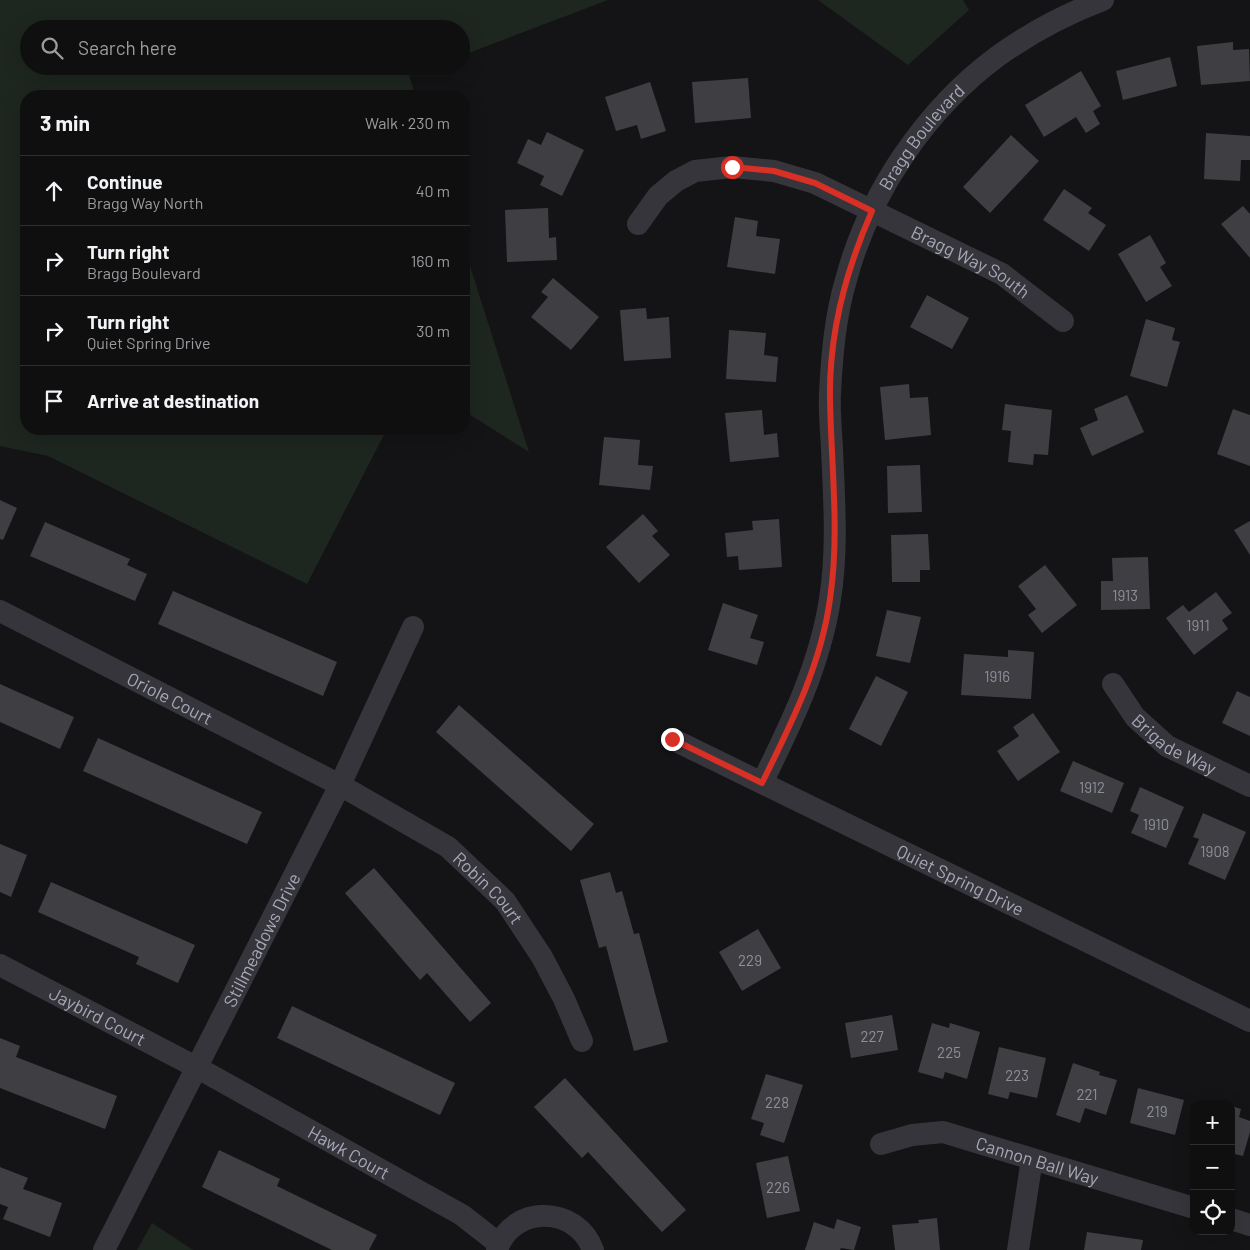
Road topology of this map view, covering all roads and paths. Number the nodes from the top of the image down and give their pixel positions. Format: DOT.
graph roads {
  1 [pos="1103,0"];
  2 [pos="872,211"];
  3 [pos="638,224"];
  4 [pos="1063,321"];
  5 [pos="0,611"];
  6 [pos="413,627"];
  7 [pos="1113,684"];
  8 [pos="672,739"];
  9 [pos="762,783"];
  10 [pos="340,785"];
  11 [pos="1250,786"];
  12 [pos="0,965"];
  13 [pos="1250,1021"];
  14 [pos="582,1042"];
  15 [pos="196,1067"];
  16 [pos="881,1144"];
  17 [pos="1032,1159"];
  18 [pos="1190,1207"];
  19 [pos="1235,1220"];
  20 [pos="1250,1225"];
  21 [pos="498,1247"];
  22 [pos="104,1250"];
  23 [pos="593,1250"];
  24 [pos="1018,1250"];
  1 -- 2 [label="street, Bragg Boulevard"];
  2 -- 3 [label="street, Bragg Way South"];
  2 -- 4 [label="street, Bragg Way South"];
  2 -- 9 [label="street, Bragg Boulevard"];
  5 -- 10 [label="street, Oriole Court"];
  6 -- 10 [label="street, Stillmeadows Drive"];
  7 -- 11 [label="street, Brigade Way"];
  8 -- 9 [label="street, Quiet Spring Drive"];
  9 -- 13 [label="street, Quiet Spring Drive"];
  10 -- 14 [label="street, Robin Court"];
  10 -- 15 [label="street, Stillmeadows Drive"];
  12 -- 15 [label="street, Jaybird Court"];
  15 -- 21 [label="street, Hawk Court"];
  15 -- 22 [label="street, Stillmeadows Drive"];
  16 -- 17 [label="street, Cannon Ball Way"];
  17 -- 18 [label="street, Cannon Ball Way"];
  17 -- 24 [label="street"];
  19 -- 20 [label="street"];
  21 -- 23 [label="street, Hawk Court"];
}
